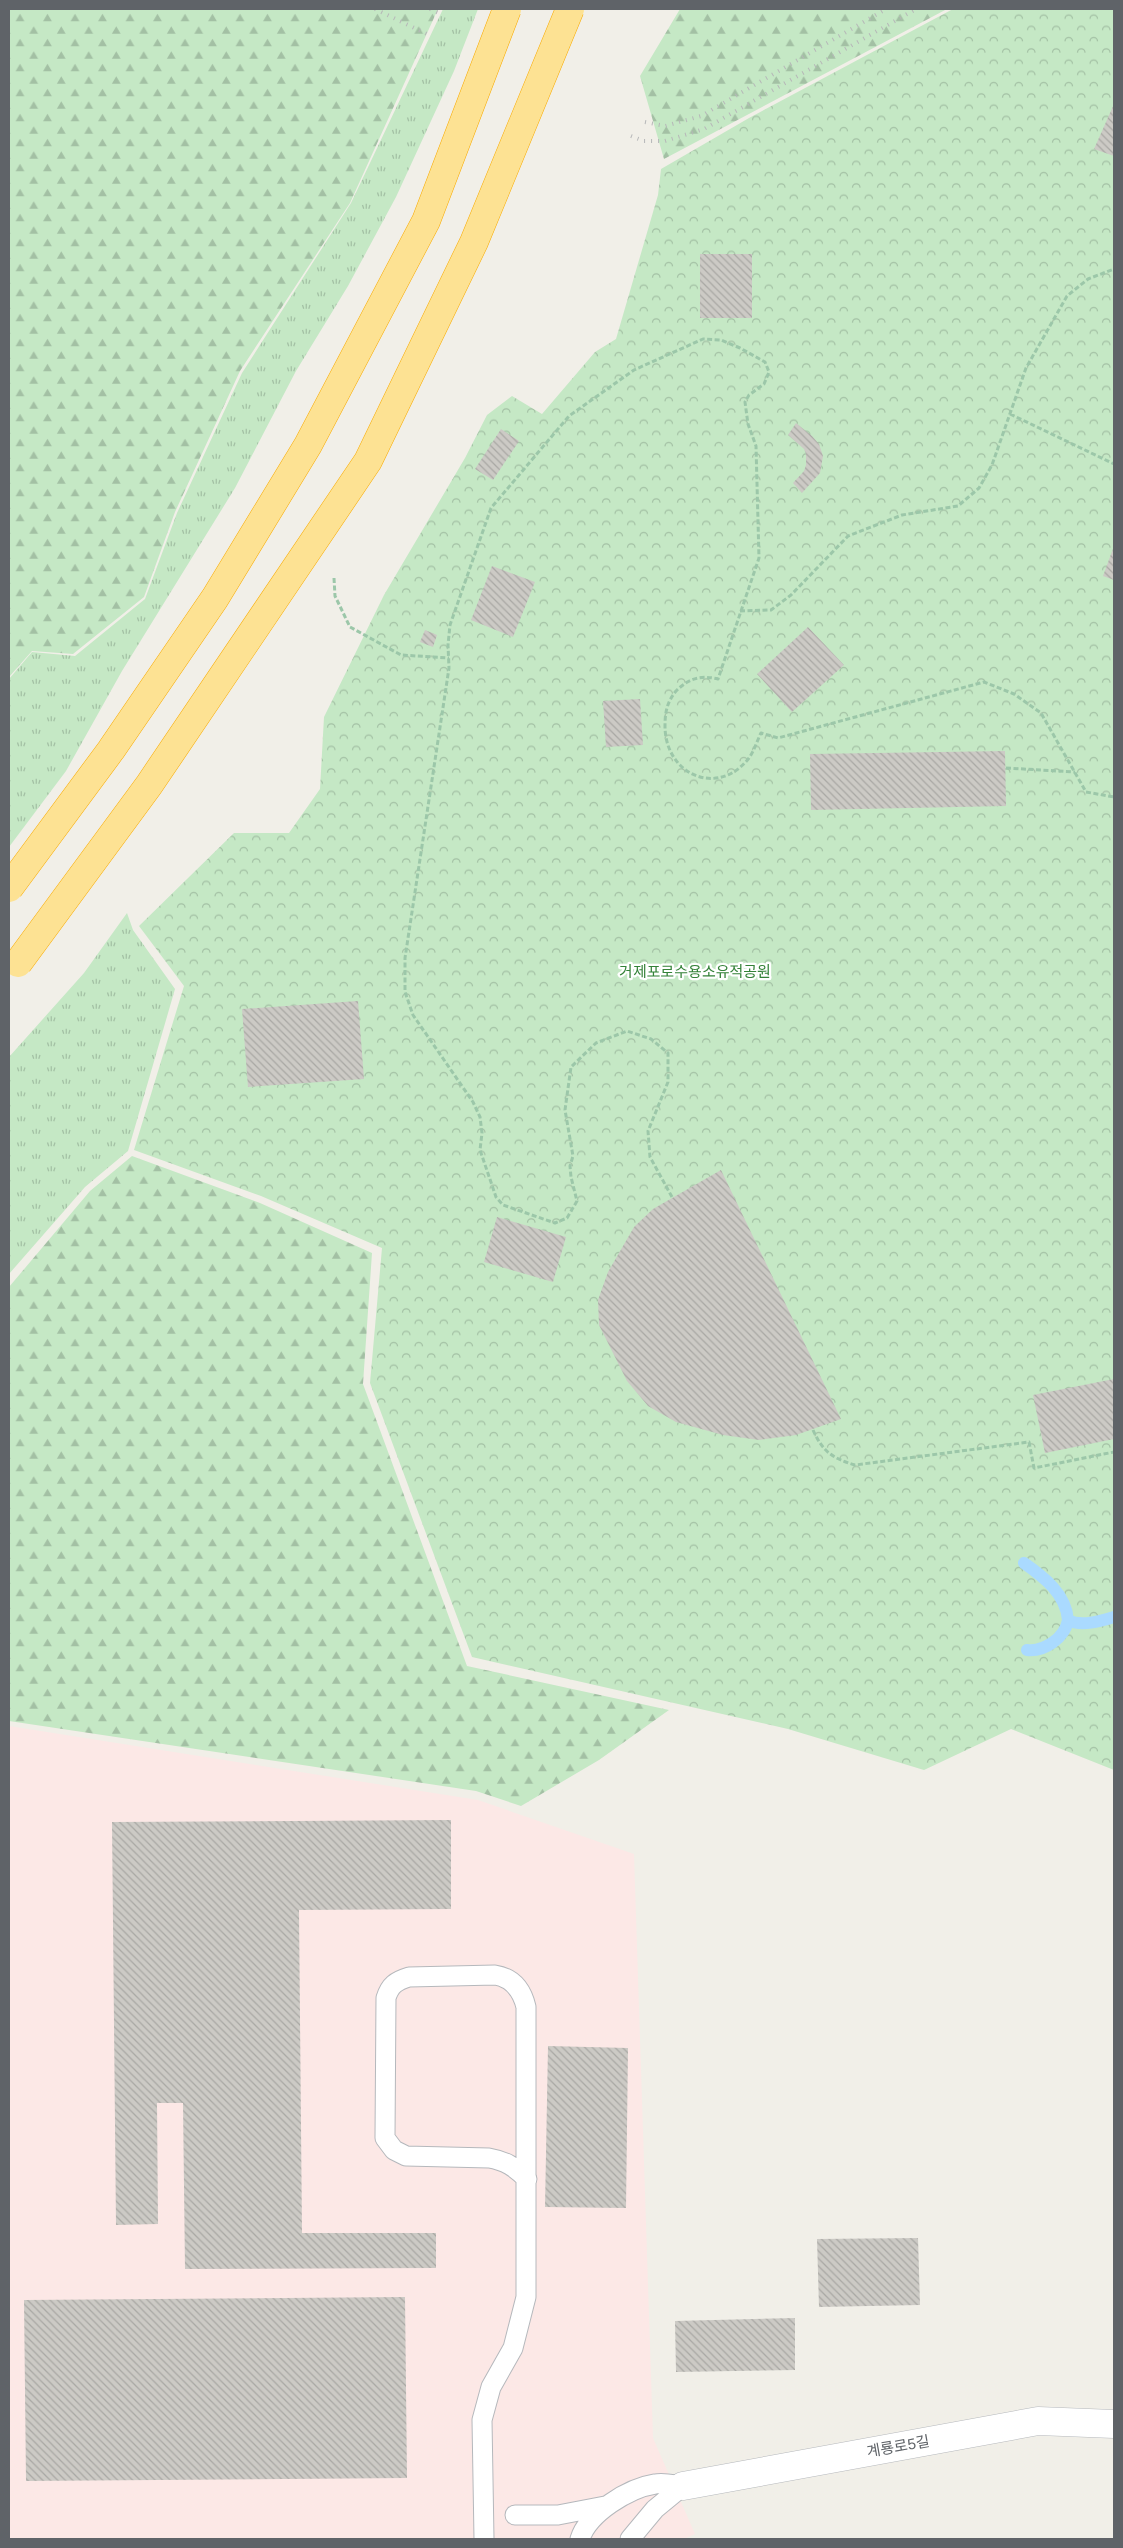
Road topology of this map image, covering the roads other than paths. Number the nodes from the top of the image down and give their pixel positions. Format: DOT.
graph roads {
  1 [pos="507,9"];
  2 [pos="570,9"];
  3 [pos="9,888"];
  4 [pos="18,964"];
  5 [pos="527,2179"];
  6 [pos="1114,2424"];
  7 [pos="682,2486"];
  8 [pos="611,2505"];
  9 [pos="515,2515"];
  10 [pos="484,2539"];
  11 [pos="580,2539"];
  12 [pos="630,2539"];
  1 -- 3 [label="highway, bridge"];
  2 -- 4 [label="highway, bridge"];
  5 -- 5 [label="lane"];
  5 -- 10 [label="lane"];
  6 -- 7 [label="street, 계룡로5길"];
  7 -- 8 [label="lane"];
  7 -- 12 [label="lane"];
  8 -- 9 [label="lane"];
  8 -- 11 [label="lane"];
}
